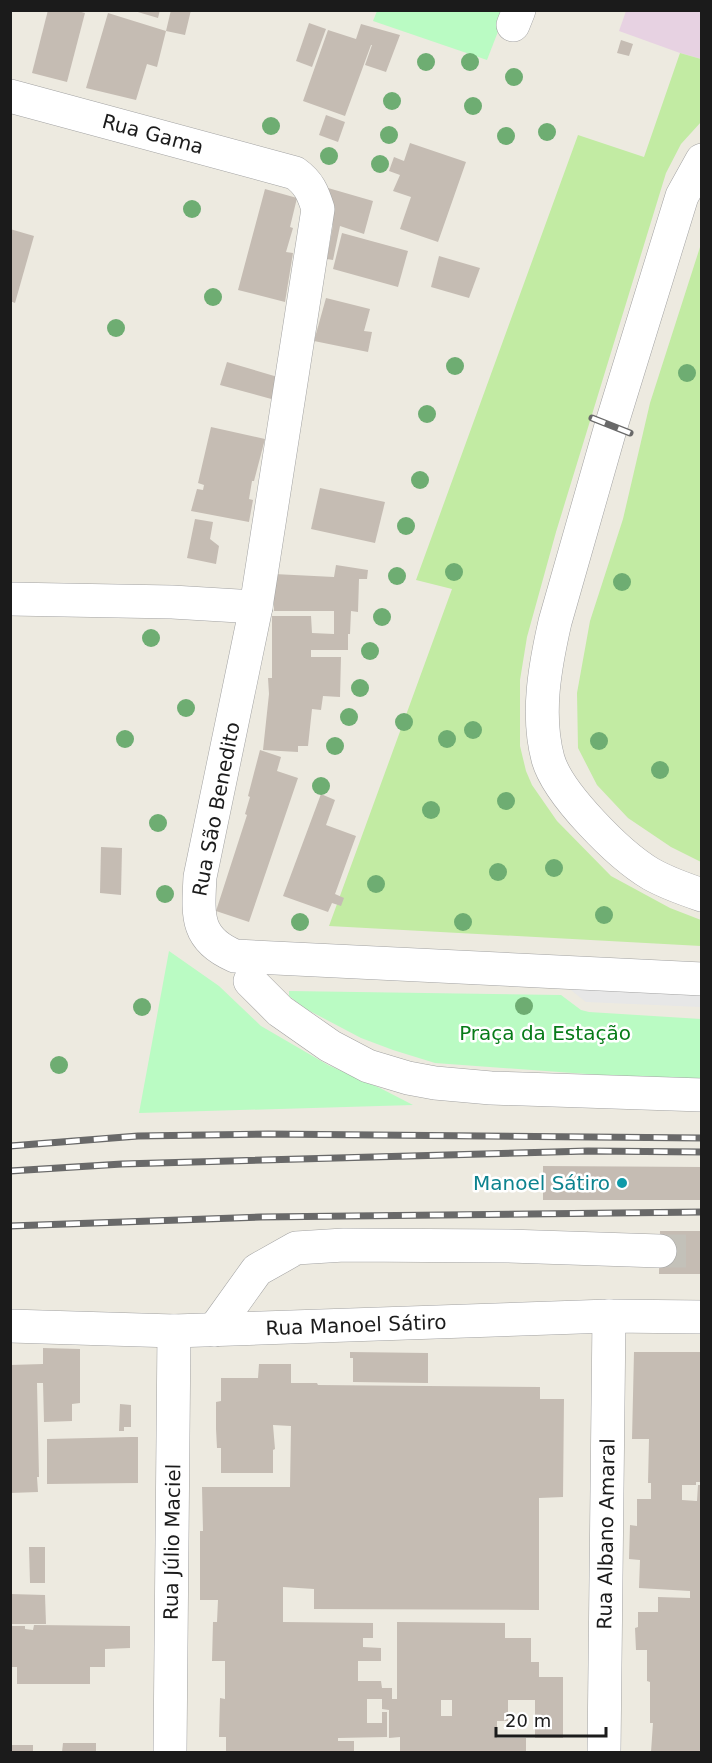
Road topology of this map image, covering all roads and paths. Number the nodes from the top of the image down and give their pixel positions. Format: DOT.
graph roads {
  1 [pos="10,96"];
  2 [pos="702,160"];
  3 [pos="295,173"];
  4 [pos="10,599"];
  5 [pos="256,607"];
  6 [pos="702,895"];
  7 [pos="702,979"];
  8 [pos="249,981"];
  9 [pos="702,1095"];
  10 [pos="660,1251"];
  11 [pos="609,1316"];
  12 [pos="702,1317"];
  13 [pos="10,1326"];
  14 [pos="214,1330"];
  15 [pos="174,1331"];
  16 [pos="170,1752"];
  17 [pos="604,1752"];
  1 -- 3 [label="street, Rua Gama"];
  2 -- 6 [label="street"];
  3 -- 5 [label="street, Rua São Benedito"];
  4 -- 5 [label="street"];
  5 -- 7 [label="street, Rua São Benedito"];
  8 -- 9 [label="street"];
  10 -- 14 [label="street"];
  11 -- 12 [label="street, Rua Manoel Sátiro"];
  11 -- 14 [label="street, Rua Manoel Sátiro"];
  11 -- 17 [label="street, Rua Albano Amaral"];
  13 -- 15 [label="street, Rua Manoel Sátiro"];
  14 -- 15 [label="street, Rua Manoel Sátiro"];
  15 -- 16 [label="street, Rua Júlio Maciel"];
}
